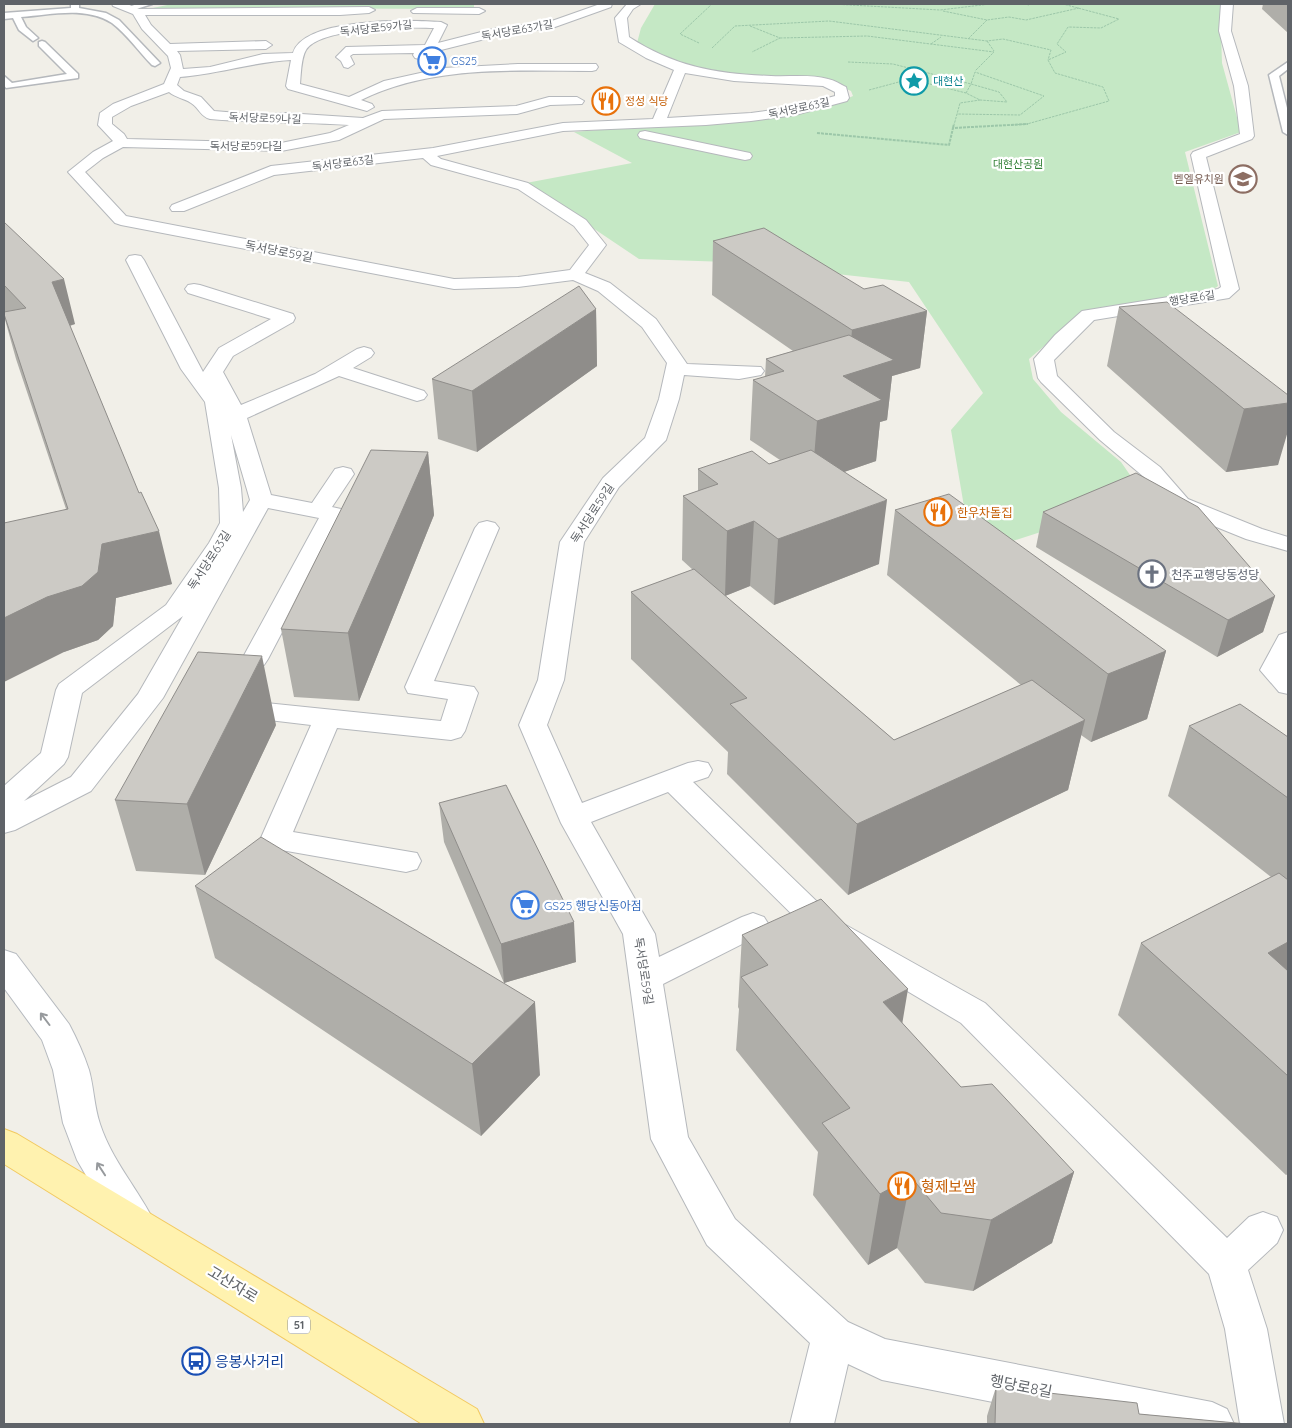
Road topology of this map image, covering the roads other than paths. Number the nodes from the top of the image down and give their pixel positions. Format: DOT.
graph roads {
  1 [pos="117,4"];
  2 [pos="587,4"];
  3 [pos="1227,4"];
  4 [pos="607,5"];
  5 [pos="632,5"];
  6 [pos="75,7"];
  7 [pos="139,8"];
  8 [pos="378,10"];
  9 [pos="403,10"];
  10 [pos="479,11"];
  11 [pos="322,12"];
  12 [pos="16,15"];
  13 [pos="4,16"];
  14 [pos="312,32"];
  15 [pos="295,35"];
  16 [pos="623,39"];
  17 [pos="266,45"];
  18 [pos="167,48"];
  19 [pos="610,48"];
  20 [pos="429,49"];
  21 [pos="299,56"];
  22 [pos="155,63"];
  23 [pos="348,64"];
  24 [pos="1288,65"];
  25 [pos="681,68"];
  26 [pos="424,76"];
  27 [pos="4,79"];
  28 [pos="172,80"];
  29 [pos="581,93"];
  30 [pos="350,101"];
  31 [pos="516,110"];
  32 [pos="376,118"];
  33 [pos="660,122"];
  34 [pos="594,126"];
  35 [pos="563,127"];
  36 [pos="1288,132"];
  37 [pos="645,135"];
  38 [pos="513,136"];
  39 [pos="714,136"];
  40 [pos="121,143"];
  41 [pos="281,147"];
  42 [pos="426,153"];
  43 [pos="745,156"];
  44 [pos="271,172"];
  45 [pos="178,208"];
  46 [pos="135,260"];
  47 [pos="576,275"];
  48 [pos="194,289"];
  49 [pos="364,353"];
  50 [pos="676,368"];
  51 [pos="336,370"];
  52 [pos="754,371"];
  53 [pos="392,410"];
  54 [pos="236,414"];
  55 [pos="343,474"];
  56 [pos="261,500"];
  57 [pos="318,511"];
  58 [pos="487,528"];
  59 [pos="1288,544"];
  60 [pos="1288,640"];
  61 [pos="255,659"];
  62 [pos="1288,686"];
  63 [pos="149,698"];
  64 [pos="178,702"];
  65 [pos="208,705"];
  66 [pos="327,720"];
  67 [pos="4,802"];
  68 [pos="574,817"];
  69 [pos="4,823"];
  70 [pos="406,861"];
  71 [pos="753,925"];
  72 [pos="4,963"];
  73 [pos="646,978"];
  74 [pos="4,1144"];
  75 [pos="136,1226"];
  76 [pos="1263,1230"];
  77 [pos="1226,1264"];
  78 [pos="833,1336"];
  79 [pos="462,1424"];
  80 [pos="812,1424"];
  81 [pos="1212,1424"];
  82 [pos="1262,1424"];
  1 -- 7 [label="street"];
  2 -- 4 [label="street"];
  3 -- 59 [label="street, 행당로6길"];
  4 -- 5 [label="street"];
  4 -- 20 [label="street, 독서당로63가길"];
  5 -- 16 [label="street"];
  6 -- 12 [label="lane"];
  6 -- 22 [label="lane"];
  7 -- 11 [label="street, 독서당로59가길"];
  7 -- 18 [label="street"];
  8 -- 11 [label="street, 독서당로59가길"];
  9 -- 10 [label="street, 독서당로59가길"];
  11 -- 14 [label="street, 독서당로59가길"];
  12 -- 13 [label="lane"];
  12 -- 27 [label="lane"];
  14 -- 15 [label="street, 독서당로59가길"];
  14 -- 20 [label="street, 독서당로59가길"];
  14 -- 21 [label="street, 독서당로59가길"];
  16 -- 19 [label="street"];
  16 -- 25 [label="street, 독서당로63길"];
  17 -- 18 [label="street"];
  18 -- 28 [label="street"];
  20 -- 23 [label="street, 독서당로59가길"];
  20 -- 26 [label="street"];
  21 -- 28 [label="street"];
  21 -- 30 [label="street, 독서당로59가길"];
  24 -- 36 [label="lane"];
  25 -- 33 [label="street"];
  25 -- 33 [label="street, 독서당로63길"];
  26 -- 29 [label="street"];
  26 -- 30 [label="street"];
  28 -- 32 [label="street, 독서당로59나길"];
  28 -- 40 [label="street"];
  29 -- 31 [label="street, 독서당로59나길"];
  29 -- 35 [label="street"];
  30 -- 32 [label="street"];
  31 -- 32 [label="street, 독서당로59나길"];
  31 -- 38 [label="street"];
  32 -- 41 [label="street, 독서당로59다길"];
  33 -- 34 [label="street, 독서당로63길"];
  34 -- 35 [label="street, 독서당로63길"];
  34 -- 37 [label="street"];
  35 -- 38 [label="street, 독서당로63길"];
  37 -- 39 [label="street"];
  37 -- 43 [label="street"];
  38 -- 42 [label="street, 독서당로63길"];
  40 -- 41 [label="street, 독서당로59다길"];
  40 -- 47 [label="street, 독서당로59길"];
  41 -- 44 [label="street"];
  42 -- 44 [label="street, 독서당로63길"];
  42 -- 47 [label="street"];
  44 -- 45 [label="street, 독서당로63길"];
  46 -- 67 [label="street, 독서당로63길"];
  47 -- 50 [label="street"];
  48 -- 54 [label="street"];
  49 -- 51 [label="street"];
  50 -- 52 [label="street"];
  50 -- 68 [label="street, 독서당로59길"];
  51 -- 53 [label="street"];
  51 -- 54 [label="street"];
  54 -- 56 [label="street"];
  55 -- 57 [label="street"];
  56 -- 57 [label="street"];
  56 -- 63 [label="street"];
  57 -- 61 [label="street"];
  58 -- 66 [label="street"];
  60 -- 62 [label="street"];
  63 -- 64 [label="street"];
  63 -- 69 [label="street"];
  65 -- 66 [label="street"];
  66 -- 70 [label="street"];
  68 -- 73 [label="street, 독서당로59길"];
  68 -- 77 [label="street"];
  71 -- 73 [label="street"];
  75 -- 72 [label="street, one-way"];
  73 -- 78 [label="street, 독서당로59길"];
  74 -- 75 [label="main road, 고산자로 / 51"];
  75 -- 79 [label="main road, 고산자로 / 51"];
  76 -- 77 [label="street"];
  77 -- 82 [label="street"];
  78 -- 80 [label="street"];
  78 -- 81 [label="street, 행당로8길"];
}
